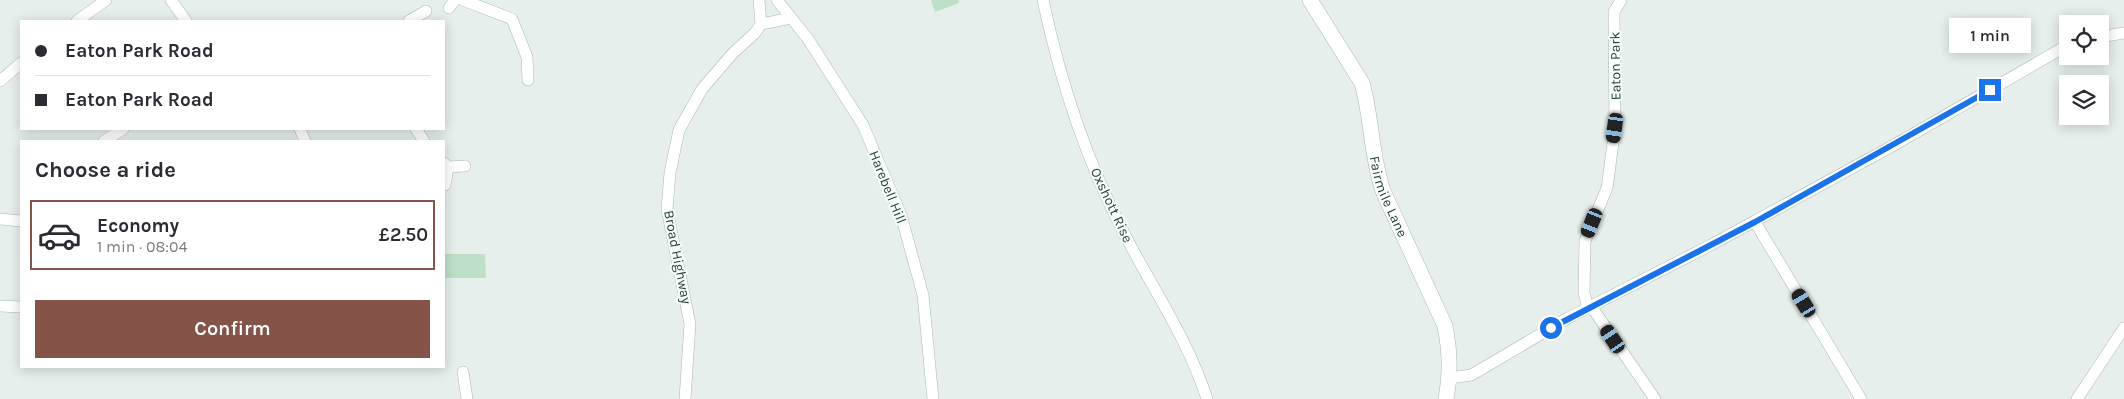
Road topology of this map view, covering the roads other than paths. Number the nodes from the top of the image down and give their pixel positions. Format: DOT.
graph roads {
  1 [pos="106,0"];
  2 [pos="171,0"];
  3 [pos="463,0"];
  4 [pos="758,0"];
  5 [pos="777,0"];
  6 [pos="1043,0"];
  7 [pos="1310,0"];
  8 [pos="1621,0"];
  9 [pos="426,10"];
  10 [pos="791,18"];
  11 [pos="79,20"];
  12 [pos="185,20"];
  13 [pos="411,20"];
  14 [pos="761,24"];
  15 [pos="2124,33"];
  16 [pos="2109,36"];
  17 [pos="2059,50"];
  18 [pos="20,64"];
  19 [pos="528,80"];
  20 [pos="0,81"];
  21 [pos="121,130"];
  22 [pos="106,140"];
  23 [pos="446,165"];
  24 [pos="465,166"];
  25 [pos="445,185"];
  26 [pos="0,219"];
  27 [pos="20,221"];
  28 [pos="1755,222"];
  29 [pos="0,306"];
  30 [pos="20,307"];
  31 [pos="1589,307"];
  32 [pos="2124,328"];
  33 [pos="462,372"];
  34 [pos="1450,378"];
  35 [pos="467,399"];
  36 [pos="686,399"];
  37 [pos="933,399"];
  38 [pos="1207,399"];
  39 [pos="1446,399"];
  40 [pos="1655,399"];
  41 [pos="1861,399"];
  42 [pos="2078,399"];
  1 -- 11 [label="street"];
  2 -- 12 [label="street"];
  3 -- 19 [label="street"];
  4 -- 14 [label="street"];
  5 -- 10 [label="street, Harebell Hill"];
  6 -- 38 [label="street, Oxshott Rise"];
  7 -- 34 [label="street, Fairmile Lane"];
  8 -- 31 [label="street, Eaton Park"];
  9 -- 13 [label="street"];
  10 -- 14 [label="street"];
  10 -- 37 [label="street, Harebell Hill"];
  14 -- 36 [label="street, Broad Highway"];
  15 -- 16 [label="street"];
  17 -- 28 [label="street"];
  18 -- 20 [label="street"];
  21 -- 22 [label="street"];
  23 -- 24 [label="street"];
  23 -- 25 [label="street"];
  26 -- 27 [label="street"];
  28 -- 31 [label="street"];
  28 -- 41 [label="street"];
  29 -- 30 [label="street"];
  31 -- 34 [label="street"];
  31 -- 40 [label="street"];
  32 -- 42 [label="street"];
  33 -- 35 [label="street"];
  34 -- 39 [label="street, Fairmile Lane"];
}
